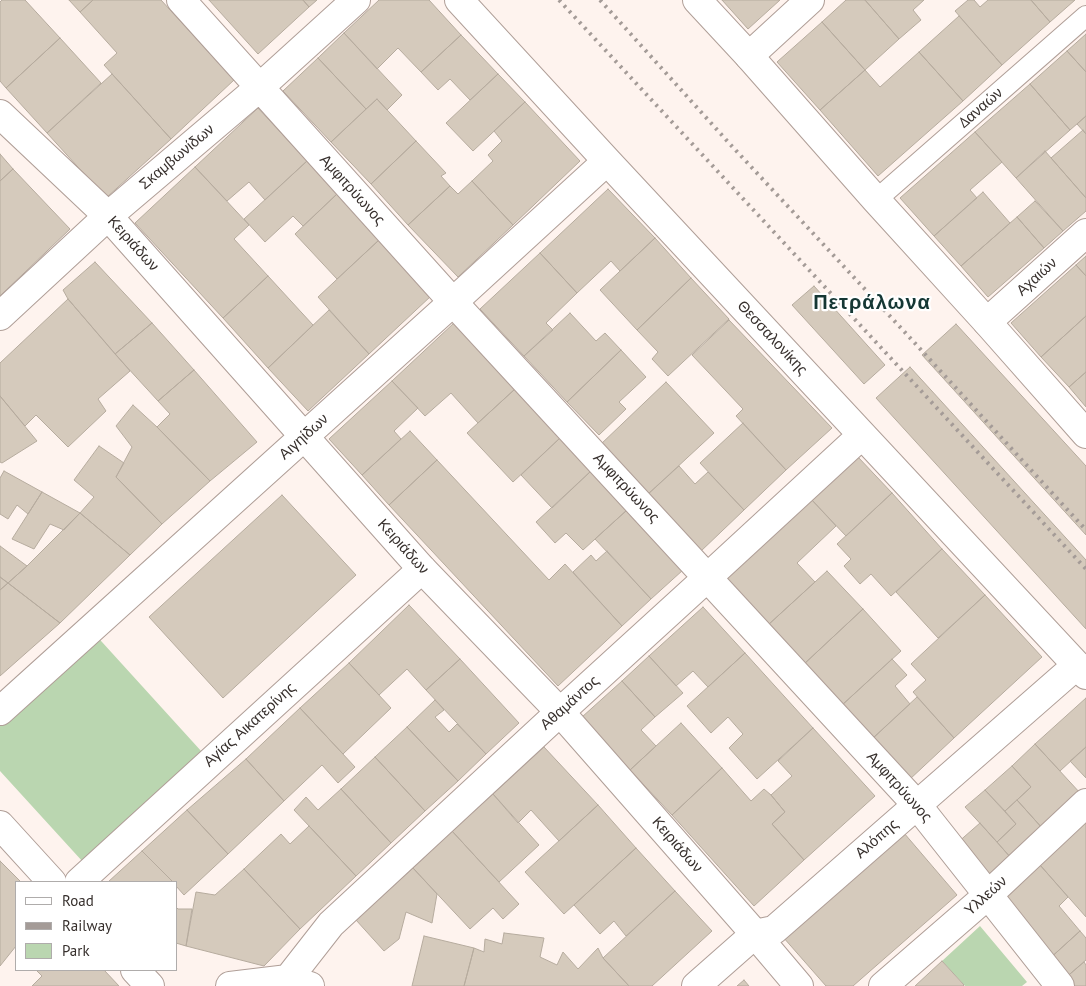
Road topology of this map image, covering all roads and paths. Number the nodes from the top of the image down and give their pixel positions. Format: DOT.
graph roads {
  1 [pos="181,0"];
  2 [pos="356,0"];
  3 [pos="459,0"];
  4 [pos="697,0"];
  5 [pos="810,0"];
  6 [pos="1086,16"];
  7 [pos="749,56"];
  8 [pos="260,87"];
  9 [pos="0,114"];
  10 [pos="607,161"];
  11 [pos="876,200"];
  12 [pos="108,216"];
  13 [pos="1086,233"];
  14 [pos="453,302"];
  15 [pos="0,316"];
  16 [pos="987,322"];
  17 [pos="1086,434"];
  18 [pos="862,435"];
  19 [pos="304,436"];
  20 [pos="422,569"];
  21 [pos="708,578"];
  22 [pos="1082,670"];
  23 [pos="0,711"];
  24 [pos="560,712"];
  25 [pos="1086,802"];
  26 [pos="916,805"];
  27 [pos="0,826"];
  28 [pos="51,881"];
  29 [pos="80,881"];
  30 [pos="988,894"];
  31 [pos="756,934"];
  32 [pos="136,971"];
  33 [pos="299,983"];
  34 [pos="150,986"];
  35 [pos="230,986"];
  36 [pos="696,986"];
  37 [pos="799,986"];
  38 [pos="883,986"];
  39 [pos="1060,986"];
  1 -- 8 [label="street, Αμφιτρύωνος"];
  2 -- 8 [label="street, Σκαμβωνίδων"];
  3 -- 10 [label="street, Θεσσαλονίκης"];
  4 -- 7 [label="street"];
  5 -- 7 [label="street"];
  6 -- 11 [label="lane, Δαναών"];
  7 -- 11 [label="street"];
  8 -- 12 [label="street, Σκαμβωνίδων"];
  8 -- 14 [label="street, Αμφιτρύωνος"];
  9 -- 12 [label="street, Κειριάδων"];
  10 -- 14 [label="street, Αιγηίδων"];
  10 -- 18 [label="street, Θεσσαλονίκης"];
  11 -- 16 [label="street"];
  12 -- 15 [label="street, Σκαμβωνίδων"];
  12 -- 19 [label="street, Κειριάδων"];
  13 -- 16 [label="street, Αχαιών"];
  14 -- 19 [label="street, Αιγηίδων"];
  14 -- 21 [label="street, Αμφιτρύωνος"];
  16 -- 17 [label="street"];
  18 -- 21 [label="street, Αθαμάντος"];
  18 -- 22 [label="street, Θεσσαλονίκης"];
  19 -- 20 [label="street, Κειριάδων"];
  19 -- 23 [label="street, Αιγηίδων"];
  20 -- 24 [label="street, Κειριάδων"];
  20 -- 29 [label="street, Αγίας Αικατερίνης"];
  21 -- 24 [label="street, Αθαμάντος"];
  21 -- 26 [label="street, Αμφιτρύωνος"];
  22 -- 26 [label="street, Αλόπης"];
  24 -- 31 [label="street, Κειριάδων"];
  24 -- 33 [label="street, Αθαμάντος"];
  25 -- 30 [label="street, Υλλεών"];
  26 -- 30 [label="street, Αμφιτρύωνος"];
  26 -- 31 [label="street, Αλόπης"];
  27 -- 28 [label="street"];
  30 -- 38 [label="street, Υλλεών"];
  30 -- 39 [label="street, Αμφιτρύωνος"];
  31 -- 36 [label="street, Αλόπης"];
  31 -- 37 [label="street, Κειριάδων"];
  32 -- 34 [label="street"];
  33 -- 35 [label="street"];
}
